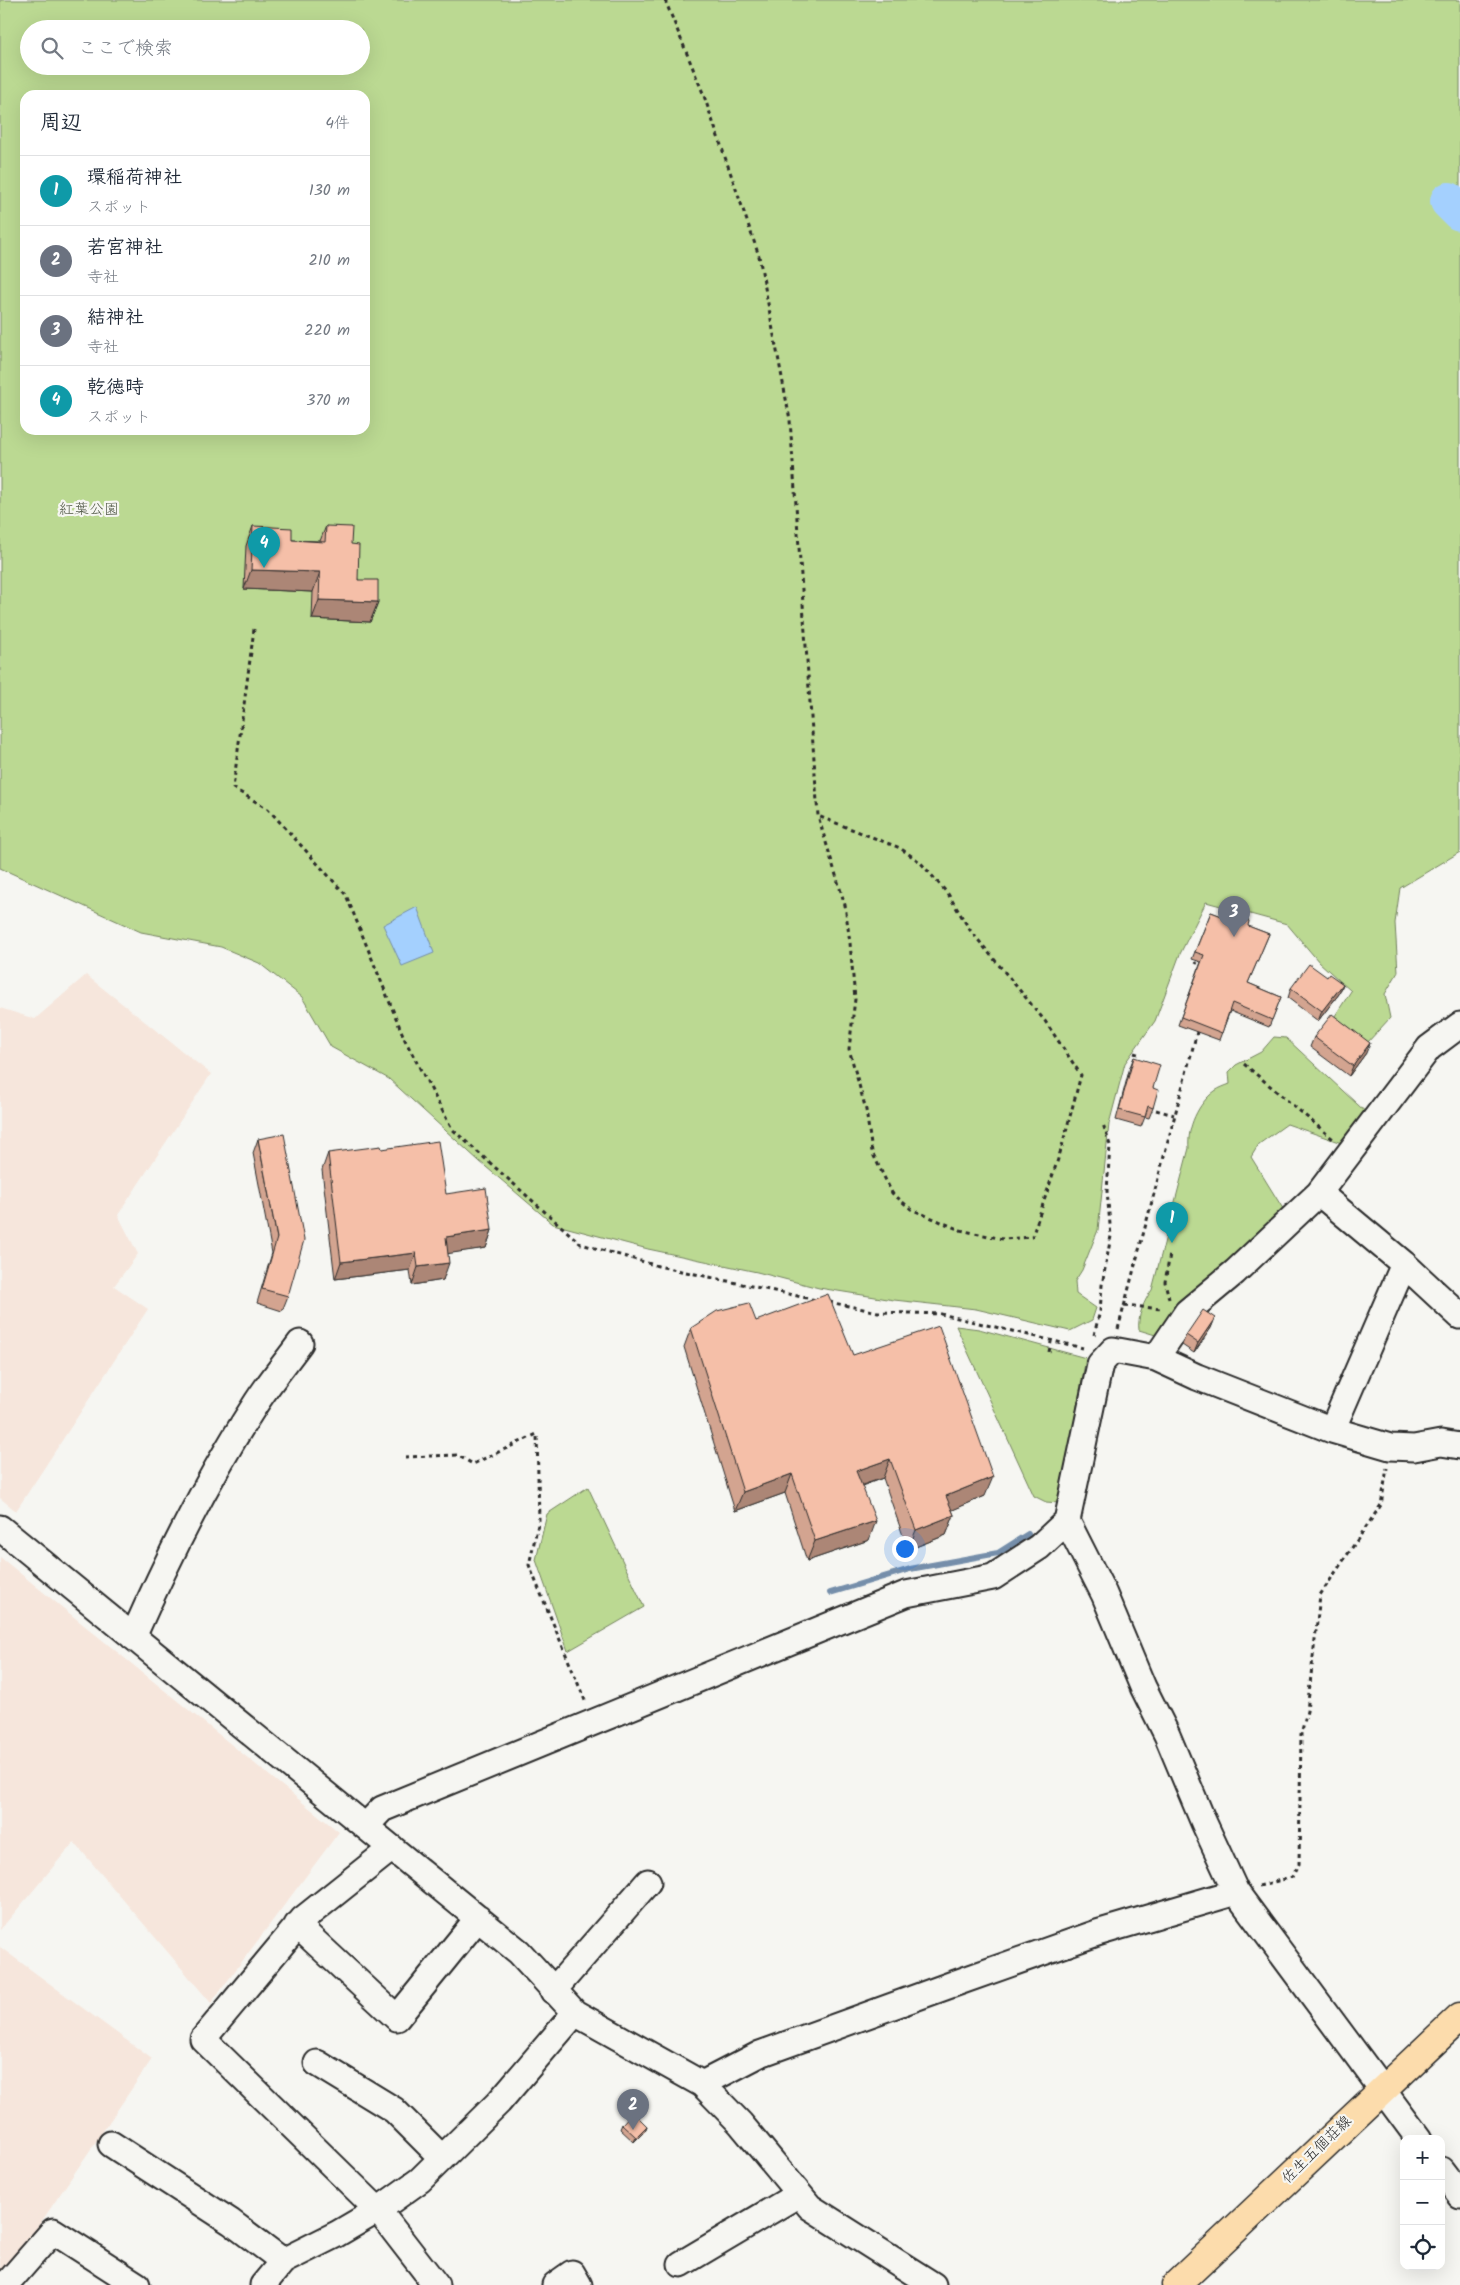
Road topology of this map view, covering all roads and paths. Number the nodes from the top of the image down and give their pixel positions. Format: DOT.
graph roads {
  1 [pos="665,0"];
  2 [pos="254,629"];
  3 [pos="818,816"];
  4 [pos="1459,1028"];
  5 [pos="1197,1032"];
  6 [pos="1134,1053"];
  7 [pos="1141,1055"];
  8 [pos="1244,1064"];
  9 [pos="1156,1110"];
  10 [pos="1174,1115"];
  11 [pos="1103,1124"];
  12 [pos="1350,1154"];
  13 [pos="1319,1193"];
  14 [pos="1170,1254"];
  15 [pos="1404,1264"];
  16 [pos="1124,1305"];
  17 [pos="1460,1316"];
  18 [pos="1051,1342"];
  19 [pos="300,1343"];
  20 [pos="1107,1344"];
  21 [pos="1049,1352"];
  22 [pos="1156,1358"];
  23 [pos="1332,1430"];
  24 [pos="1460,1446"];
  25 [pos="1390,1447"];
  26 [pos="405,1457"];
  27 [pos="1067,1521"];
  28 [pos="0,1528"];
  29 [pos="133,1637"];
  30 [pos="594,1722"];
  31 [pos="366,1826"];
  32 [pos="392,1848"];
  33 [pos="648,1882"];
  34 [pos="1236,1892"];
  35 [pos="478,1918"];
  36 [pos="297,1925"];
  37 [pos="553,1991"];
  38 [pos="575,2013"];
  39 [pos="1460,2017"];
  40 [pos="317,2063"];
  41 [pos="702,2084"];
  42 [pos="1383,2088"];
  43 [pos="1416,2135"];
  44 [pos="111,2144"];
  45 [pos="442,2158"];
  46 [pos="1445,2175"];
  47 [pos="1460,2196"];
  48 [pos="805,2200"];
  49 [pos="378,2210"];
  50 [pos="283,2261"];
  51 [pos="681,2264"];
  52 [pos="6,2285"];
  53 [pos="137,2285"];
  54 [pos="263,2285"];
  55 [pos="436,2285"];
  56 [pos="555,2285"];
  57 [pos="579,2285"];
  58 [pos="932,2285"];
  59 [pos="1176,2285"];
  1 -- 3 [label="path"];
  2 -- 18 [label="path"];
  3 -- 3 [label="path"];
  4 -- 12 [label="street"];
  5 -- 10 [label="path"];
  6 -- 7 [label="path"];
  8 -- 12 [label="path"];
  9 -- 10 [label="path"];
  10 -- 16 [label="path"];
  11 -- 20 [label="path"];
  12 -- 13 [label="street"];
  13 -- 15 [label="street"];
  13 -- 22 [label="street"];
  14 -- 16 [label="path"];
  15 -- 17 [label="street"];
  15 -- 23 [label="street"];
  16 -- 20 [label="path"];
  18 -- 20 [label="path"];
  18 -- 21 [label="path"];
  19 -- 29 [label="street"];
  20 -- 22 [label="street"];
  20 -- 27 [label="street"];
  22 -- 23 [label="street"];
  23 -- 25 [label="street"];
  24 -- 25 [label="street"];
  25 -- 34 [label="path"];
  26 -- 30 [label="path"];
  27 -- 30 [label="street"];
  27 -- 34 [label="street"];
  28 -- 29 [label="street"];
  29 -- 31 [label="street"];
  30 -- 31 [label="street"];
  31 -- 32 [label="street"];
  32 -- 35 [label="street"];
  32 -- 36 [label="street"];
  33 -- 37 [label="street"];
  34 -- 41 [label="street"];
  34 -- 42 [label="street"];
  35 -- 36 [label="street"];
  35 -- 37 [label="street"];
  36 -- 49 [label="street"];
  37 -- 38 [label="street"];
  38 -- 41 [label="street"];
  38 -- 45 [label="street"];
  39 -- 42 [label="main road, 佐生五個荘線"];
  40 -- 45 [label="street"];
  41 -- 48 [label="street"];
  42 -- 43 [label="street"];
  42 -- 59 [label="main road, 佐生五個荘線"];
  44 -- 50 [label="street"];
  45 -- 49 [label="street"];
  46 -- 47 [label="street"];
  48 -- 51 [label="street"];
  48 -- 58 [label="street"];
  49 -- 50 [label="street"];
  49 -- 55 [label="street"];
  50 -- 54 [label="street"];
  52 -- 53 [label="street"];
  56 -- 57 [label="street"];
}
